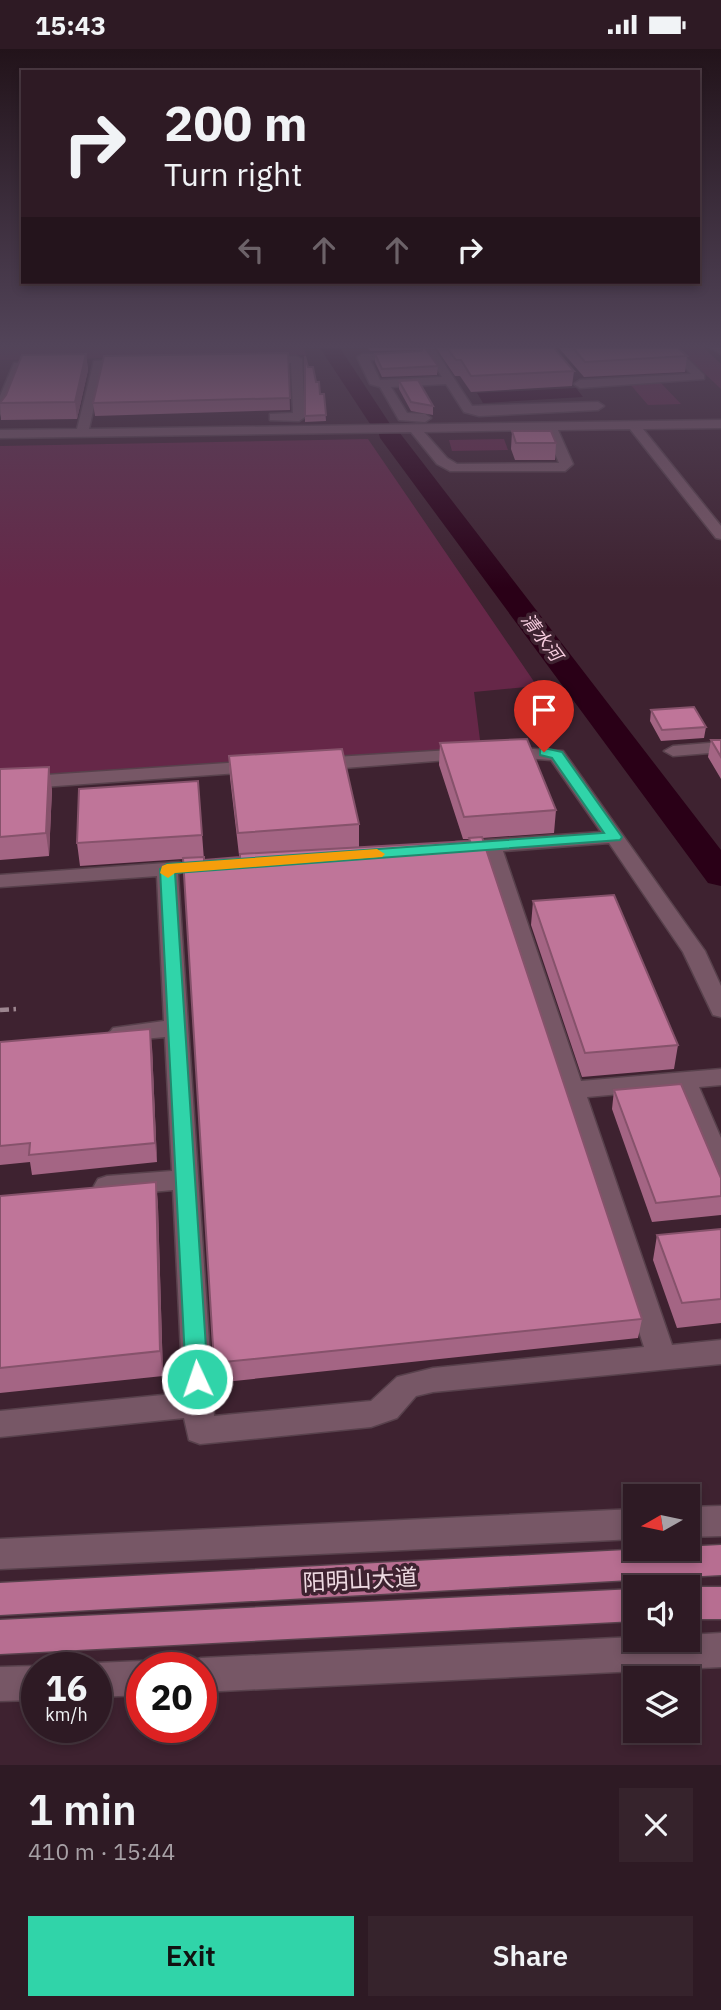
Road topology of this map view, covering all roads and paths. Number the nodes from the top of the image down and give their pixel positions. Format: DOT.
graph roads {
  1 [pos="70,428"];
  2 [pos="414,428"];
  3 [pos="550,428"];
  4 [pos="635,428"];
  5 [pos="0,434"];
  6 [pos="721,535"];
  7 [pos="721,747"];
  8 [pos="673,751"];
  9 [pos="304,764"];
  10 [pos="277,766"];
  11 [pos="0,784"];
  12 [pos="615,837"];
  13 [pos="491,846"];
  14 [pos="438,850"];
  15 [pos="0,881"];
  16 [pos="16,1009"];
  17 [pos="0,1010"];
  18 [pos="721,1010"];
  19 [pos="177,1028"];
  20 [pos="95,1035"];
  21 [pos="721,1077"];
  22 [pos="684,1080"];
  23 [pos="573,1090"];
  24 [pos="721,1168"];
  25 [pos="185,1179"];
  26 [pos="79,1189"];
  27 [pos="721,1352"];
  28 [pos="662,1357"];
  29 [pos="198,1404"];
  30 [pos="0,1424"];
  31 [pos="721,1521"];
  32 [pos="700,1522"];
  33 [pos="623,1525"];
  34 [pos="0,1554"];
  35 [pos="721,1560"];
  36 [pos="0,1599"];
  37 [pos="721,1602"];
  38 [pos="700,1603"];
  39 [pos="623,1606"];
  40 [pos="0,1637"];
  41 [pos="721,1650"];
  42 [pos="217,1674"];
  43 [pos="21,1683"];
  44 [pos="0,1684"];
  1 -- 5 [label="street"];
  2 -- 3 [label="street"];
  4 -- 6 [label="street"];
  7 -- 8 [label="street"];
  9 -- 12 [label="street"];
  10 -- 11 [label="street"];
  12 -- 13 [label="street"];
  12 -- 18 [label="street"];
  13 -- 14 [label="street"];
  13 -- 23 [label="street"];
  15 -- 19 [label="street"];
  16 -- 17 [label="path"];
  19 -- 20 [label="street"];
  19 -- 25 [label="street"];
  21 -- 22 [label="street"];
  22 -- 23 [label="street"];
  22 -- 24 [label="street"];
  23 -- 28 [label="street"];
  25 -- 26 [label="street"];
  25 -- 29 [label="street"];
  27 -- 28 [label="street"];
  28 -- 29 [label="street"];
  29 -- 30 [label="street"];
  31 -- 32 [label="street"];
  33 -- 34 [label="street"];
  35 -- 36 [label="main road, 阳明山大道"];
  37 -- 38 [label="main road"];
  39 -- 40 [label="main road, 阳明山大道"];
  41 -- 42 [label="street"];
  43 -- 44 [label="street"];
}
